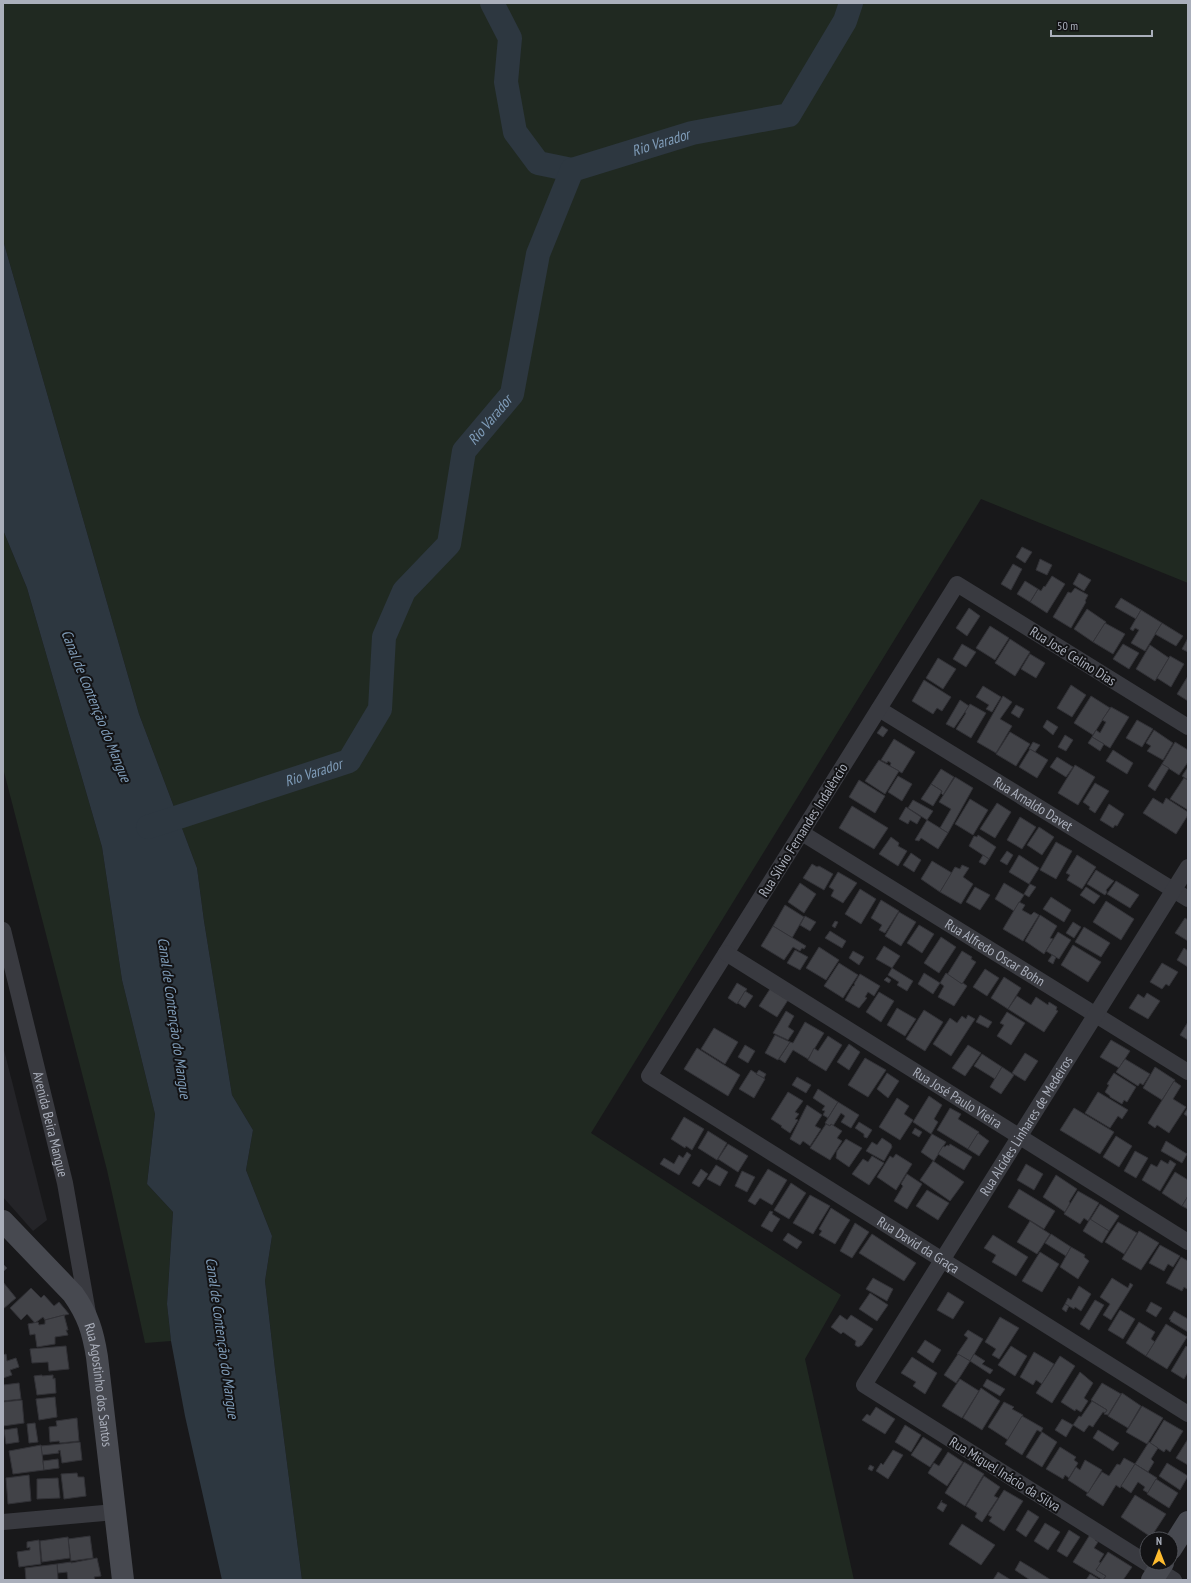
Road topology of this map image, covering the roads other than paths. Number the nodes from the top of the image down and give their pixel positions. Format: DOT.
graph roads {
  1 [pos="957,584"];
  2 [pos="879,709"];
  3 [pos="1188,727"];
  4 [pos="802,833"];
  5 [pos="1188,867"];
  6 [pos="1173,890"];
  7 [pos="1188,899"];
  8 [pos="3,930"];
  9 [pos="726,953"];
  10 [pos="1095,1015"];
  11 [pos="1188,1072"];
  12 [pos="649,1076"];
  13 [pos="1019,1137"];
  14 [pos="3,1221"];
  15 [pos="1188,1242"];
  16 [pos="942,1260"];
  17 [pos="89,1322"];
  18 [pos="864,1385"];
  19 [pos="1188,1414"];
  20 [pos="115,1512"];
  21 [pos="3,1522"];
  22 [pos="1188,1522"];
  23 [pos="1179,1537"];
  24 [pos="1139,1559"];
  25 [pos="124,1580"];
  1 -- 2 [label="street, Rua Sílvio Fernandes Indalêncio"];
  1 -- 3 [label="street, Rua José Celino Dias"];
  2 -- 4 [label="street, Rua Sílvio Fernandes Indalêncio"];
  2 -- 6 [label="street, Rua Arnaldo Davet"];
  4 -- 9 [label="street, Rua Sílvio Fernandes Indalêncio"];
  4 -- 10 [label="street, Rua Alfredo Oscar Bohn"];
  5 -- 6 [label="street, Rua Alcides Linhares de Medeiros"];
  6 -- 7 [label="street, Rua Arnaldo Davet"];
  6 -- 10 [label="street, Rua Alcides Linhares de Medeiros"];
  8 -- 17 [label="street, Avenida Beira Mangue"];
  9 -- 12 [label="street, Rua Sílvio Fernandes Indalêncio"];
  9 -- 13 [label="street, Rua José Paulo Vieira"];
  10 -- 11 [label="street, Rua Alfredo Oscar Bohn"];
  10 -- 13 [label="street, Rua Alcides Linhares de Medeiros"];
  12 -- 16 [label="street, Rua David da Graça"];
  13 -- 15 [label="street, Rua José Paulo Vieira"];
  13 -- 16 [label="street, Rua Alcides Linhares de Medeiros"];
  14 -- 17 [label="street, Rua Agostinho dos Santos"];
  16 -- 18 [label="street, Rua Alcides Linhares de Medeiros"];
  16 -- 19 [label="street, Rua David da Graça"];
  17 -- 20 [label="street, Rua Agostinho dos Santos"];
  18 -- 24 [label="street, Rua Miguel Inácio da Silva"];
  20 -- 21 [label="street"];
  20 -- 25 [label="street, Rua Agostinho dos Santos"];
  22 -- 23 [label="street"];
}
